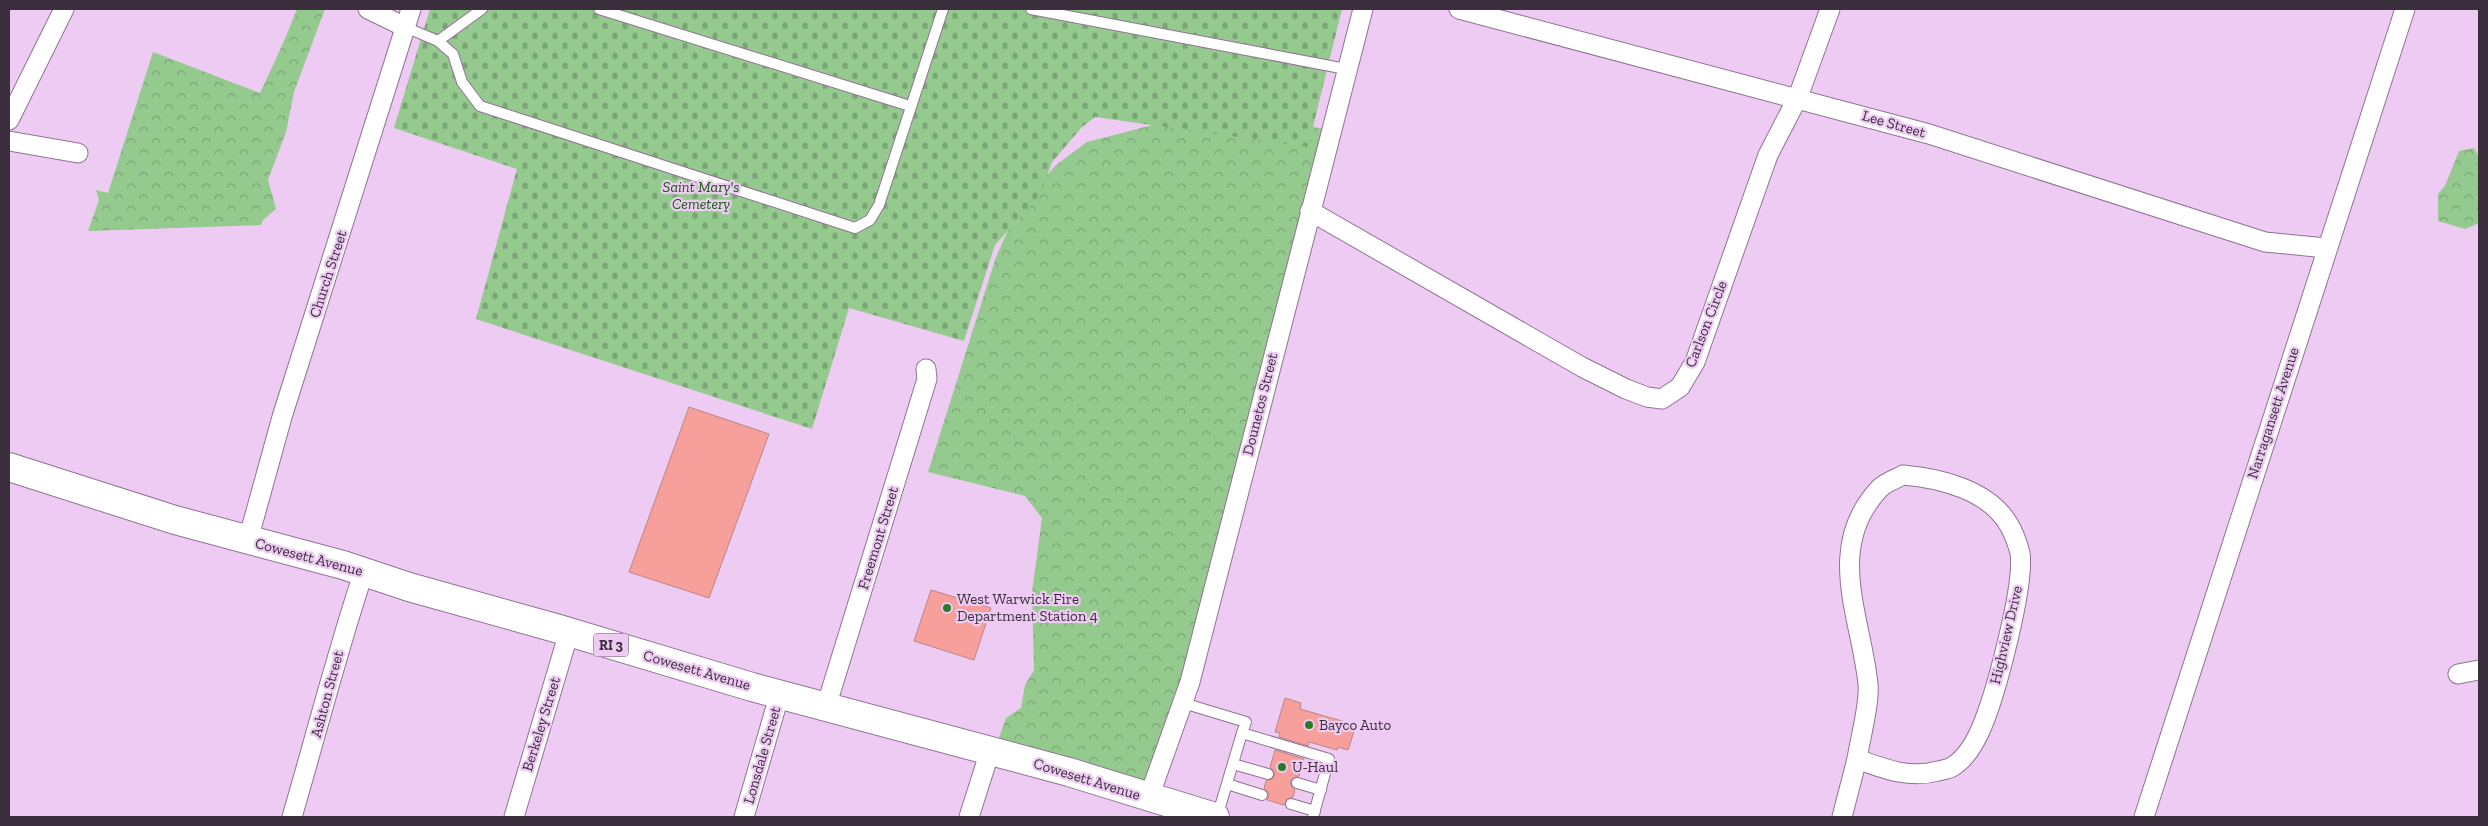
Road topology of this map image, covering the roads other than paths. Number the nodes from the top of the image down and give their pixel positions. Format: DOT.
graph roads {
  1 [pos="64,9"];
  2 [pos="368,9"];
  3 [pos="411,9"];
  4 [pos="482,9"];
  5 [pos="599,9"];
  6 [pos="944,9"];
  7 [pos="1031,9"];
  8 [pos="1362,9"];
  9 [pos="1459,9"];
  10 [pos="1830,9"];
  11 [pos="2405,9"];
  12 [pos="405,27"];
  13 [pos="438,41"];
  14 [pos="1346,69"];
  15 [pos="1798,97"];
  16 [pos="910,106"];
  17 [pos="9,120"];
  18 [pos="9,141"];
  19 [pos="78,154"];
  20 [pos="1310,211"];
  21 [pos="2326,248"];
  22 [pos="926,369"];
  23 [pos="9,467"];
  24 [pos="248,540"];
  25 [pos="364,571"];
  26 [pos="569,632"];
  27 [pos="2479,670"];
  28 [pos="2458,674"];
  29 [pos="780,693"];
  30 [pos="1183,703"];
  31 [pos="826,707"];
  32 [pos="1242,733"];
  33 [pos="990,750"];
  34 [pos="1857,759"];
  35 [pos="1234,764"];
  36 [pos="1268,774"];
  37 [pos="1297,783"];
  38 [pos="1227,784"];
  39 [pos="1321,790"];
  40 [pos="1262,795"];
  41 [pos="1149,797"];
  42 [pos="1292,804"];
  43 [pos="1314,814"];
  44 [pos="1206,816"];
  45 [pos="292,817"];
  46 [pos="514,817"];
  47 [pos="744,817"];
  48 [pos="969,817"];
  49 [pos="1842,817"];
  50 [pos="2144,817"];
  1 -- 17 [label="street"];
  2 -- 12 [label="street"];
  3 -- 12 [label="street, Church Street"];
  4 -- 13 [label="lane"];
  5 -- 16 [label="lane"];
  6 -- 16 [label="lane"];
  7 -- 14 [label="lane"];
  8 -- 14 [label="street, Dounetos Street"];
  9 -- 15 [label="street, Lee Street"];
  10 -- 15 [label="street, Carlson Circle"];
  11 -- 21 [label="street, Narragansett Avenue"];
  12 -- 13 [label="lane"];
  12 -- 24 [label="street, Church Street"];
  13 -- 16 [label="lane"];
  14 -- 20 [label="street, Dounetos Street"];
  15 -- 20 [label="street, Carlson Circle"];
  15 -- 21 [label="street, Lee Street"];
  18 -- 19 [label="street"];
  20 -- 30 [label="street, Dounetos Street"];
  21 -- 50 [label="street, Narragansett Avenue"];
  22 -- 31 [label="street, Freemont Street"];
  23 -- 24 [label="main road, Cowesett Avenue / RI 3"];
  24 -- 25 [label="main road, Cowesett Avenue / RI 3"];
  25 -- 26 [label="main road, Cowesett Avenue / RI 3"];
  25 -- 45 [label="street, Ashton Street"];
  26 -- 29 [label="main road, Cowesett Avenue / RI 3"];
  26 -- 46 [label="street, Berkeley Street"];
  27 -- 28 [label="street"];
  29 -- 31 [label="main road, Cowesett Avenue / RI 3"];
  29 -- 47 [label="street, Lonsdale Street"];
  30 -- 32 [label="lane"];
  30 -- 41 [label="street, Dounetos Street"];
  31 -- 33 [label="main road, Cowesett Avenue / RI 3"];
  32 -- 35 [label="lane"];
  32 -- 39 [label="lane"];
  33 -- 41 [label="main road, Cowesett Avenue / RI 3"];
  33 -- 48 [label="street"];
  34 -- 34 [label="street, Highview Drive"];
  34 -- 49 [label="street, Highview Drive"];
  35 -- 36 [label="lane"];
  35 -- 38 [label="lane"];
  37 -- 39 [label="lane"];
  38 -- 40 [label="lane"];
  38 -- 44 [label="lane"];
  39 -- 43 [label="lane"];
  41 -- 44 [label="main road, Cowesett Avenue / RI 3"];
  42 -- 43 [label="lane"];
}
